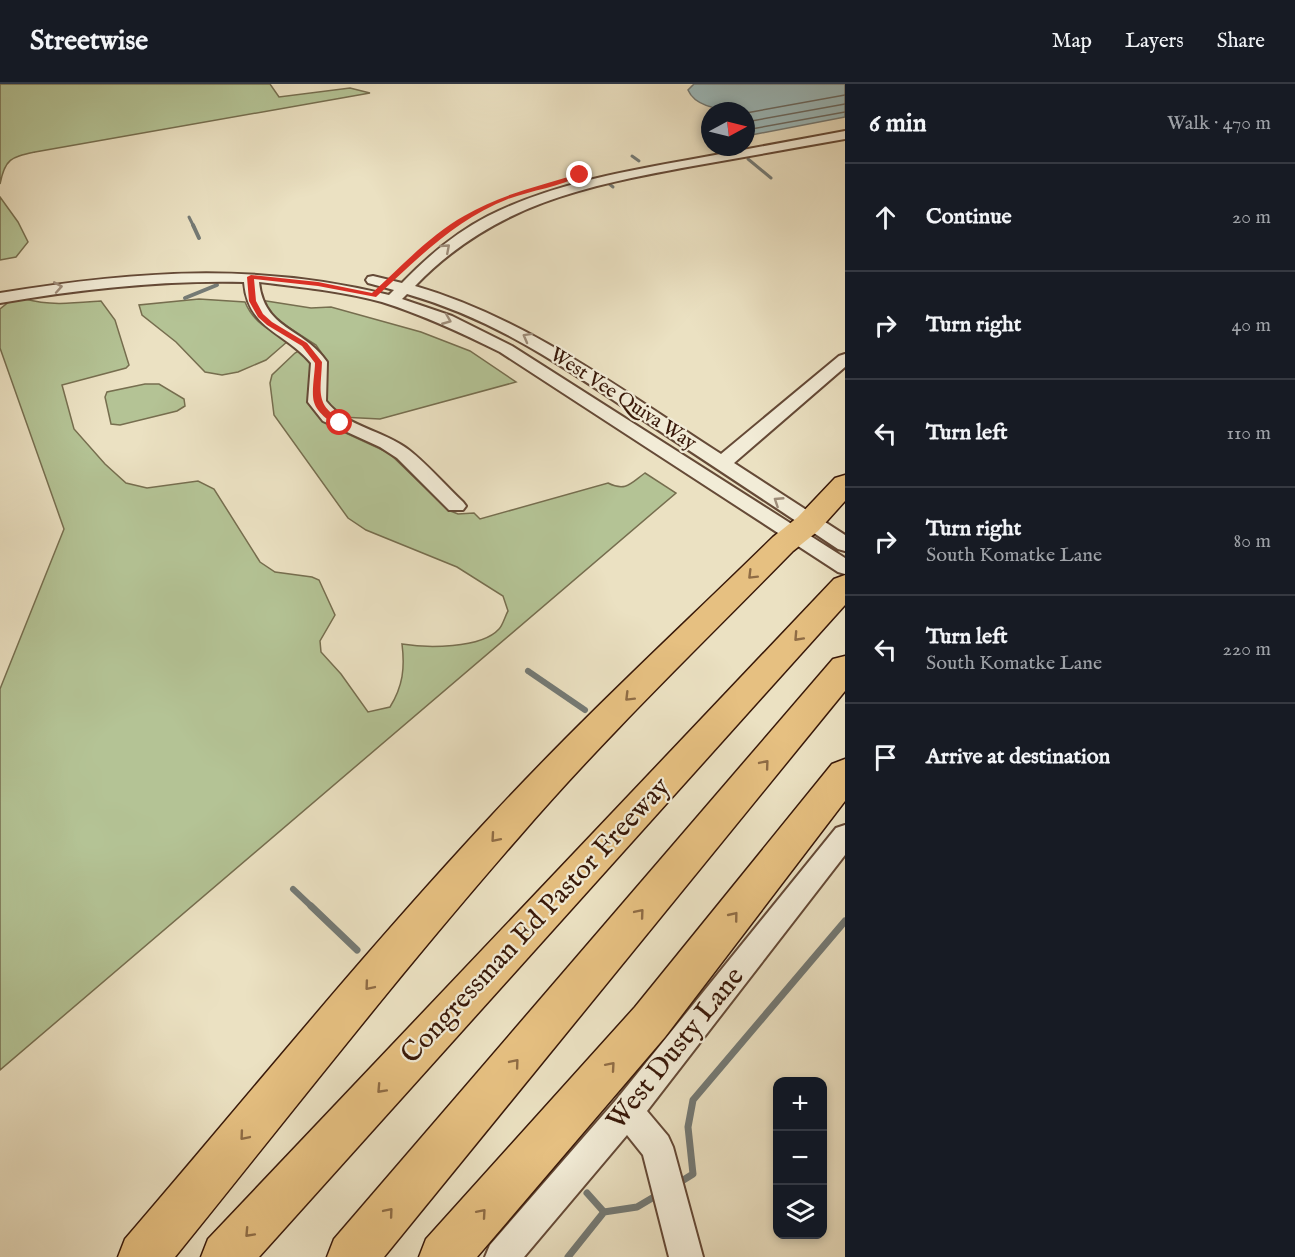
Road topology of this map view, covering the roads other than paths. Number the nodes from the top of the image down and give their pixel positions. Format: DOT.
graph roads {
  1 [pos="845,126"];
  2 [pos="845,135"];
  3 [pos="755,141"];
  4 [pos="701,152"];
  5 [pos="507,198"];
  6 [pos="428,245"];
  7 [pos="44,275"];
  8 [pos="358,276"];
  9 [pos="251,277"];
  10 [pos="0,284"];
  11 [pos="394,291"];
  12 [pos="0,298"];
  13 [pos="845,359"];
  14 [pos="722,463"];
  15 [pos="845,484"];
  16 [pos="456,506"];
  17 [pos="804,529"];
  18 [pos="845,544"];
  19 [pos="842,582"];
  20 [pos="845,668"];
  21 [pos="845,774"];
  22 [pos="845,837"];
  23 [pos="627,1111"];
  24 [pos="143,1257"];
  25 [pos="226,1257"];
  26 [pos="352,1257"];
  27 [pos="444,1257"];
  28 [pos="502,1257"];
  29 [pos="686,1257"];
  1 -- 3 [label="street"];
  11 -- 2 [label="street, one-way"];
  4 -- 5 [label="street"];
  6 -- 11 [label="street"];
  7 -- 10 [label="street"];
  8 -- 11 [label="street"];
  9 -- 11 [label="street"];
  12 -- 9 [label="street, one-way"];
  9 -- 16 [label="street"];
  14 -- 11 [label="street, West Vee Quiva Way, one-way"];
  11 -- 17 [label="street, West Vee Quiva Way, one-way"];
  13 -- 14 [label="street"];
  17 -- 14 [label="street, West Vee Quiva Way, one-way"];
  15 -- 17 [label="highway"];
  17 -- 18 [label="street, West Vee Quiva Way"];
  17 -- 19 [label="street, West Vee Quiva Way"];
  17 -- 24 [label="highway, one-way"];
  19 -- 25 [label="highway, Congressman Ed Pastor Freeway, one-way"];
  26 -- 20 [label="highway, one-way"];
  27 -- 21 [label="highway, one-way"];
  22 -- 23 [label="street, West Dusty Lane"];
  23 -- 28 [label="street, West Dusty Lane"];
  23 -- 29 [label="street"];
}
